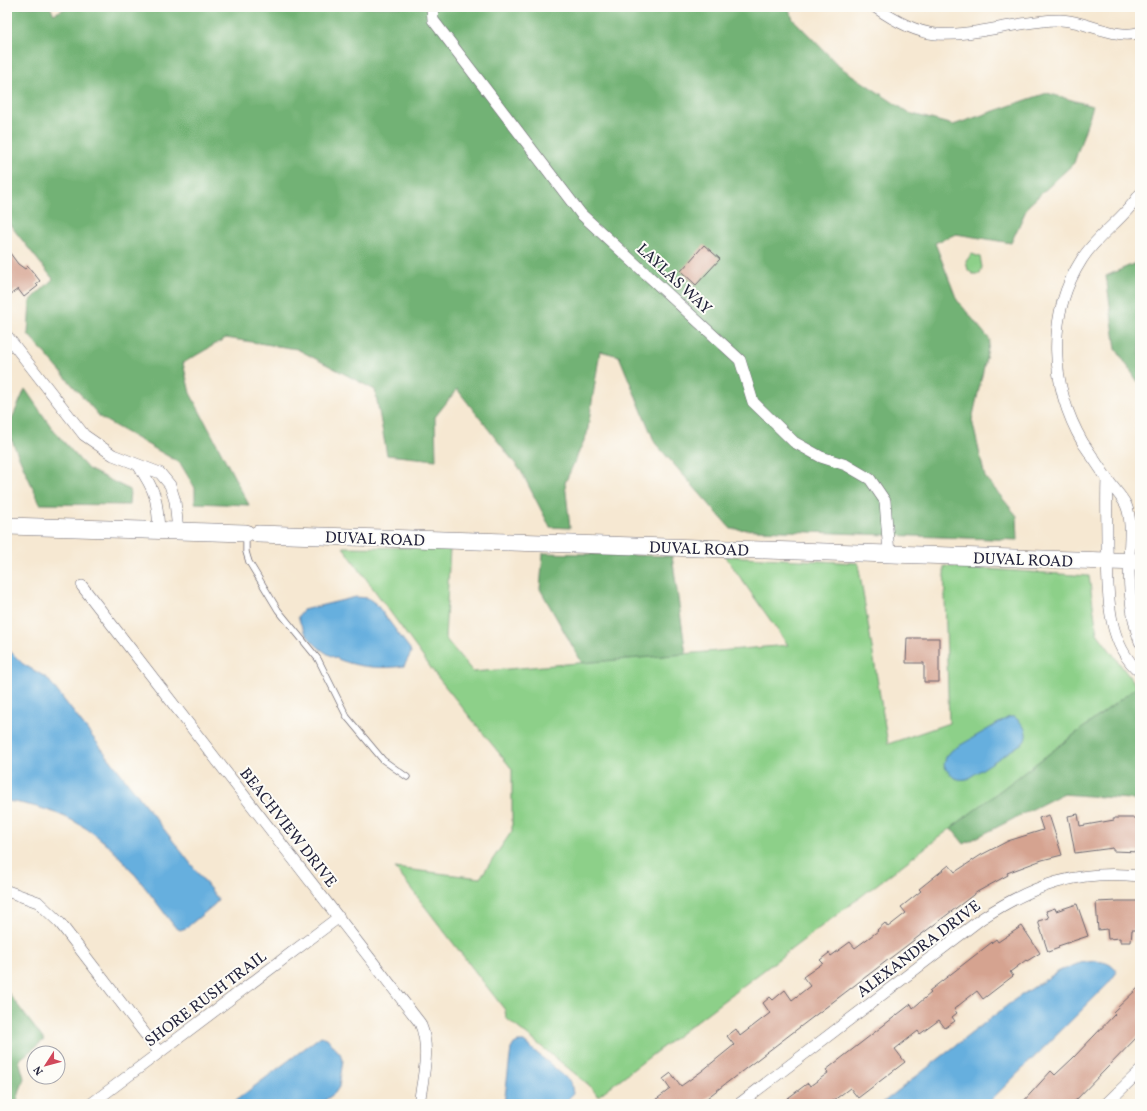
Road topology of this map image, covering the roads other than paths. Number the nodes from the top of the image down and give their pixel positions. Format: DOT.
graph roads {
  1 [pos="432,7"];
  2 [pos="875,7"];
  3 [pos="1140,32"];
  4 [pos="1140,194"];
  5 [pos="7,336"];
  6 [pos="138,464"];
  7 [pos="1107,479"];
  8 [pos="7,526"];
  9 [pos="159,530"];
  10 [pos="178,531"];
  11 [pos="252,534"];
  12 [pos="889,554"];
  13 [pos="1107,562"];
  14 [pos="1134,562"];
  15 [pos="82,586"];
  16 [pos="1140,642"];
  17 [pos="1140,672"];
  18 [pos="407,778"];
  19 [pos="1140,876"];
  20 [pos="7,891"];
  21 [pos="339,917"];
  22 [pos="159,1052"];
  23 [pos="1140,1071"];
  24 [pos="91,1104"];
  25 [pos="419,1104"];
  26 [pos="738,1104"];
  27 [pos="1106,1104"];
  1 -- 12 [label="street, LAYLAS WAY"];
  2 -- 3 [label="street"];
  4 -- 7 [label="street"];
  5 -- 6 [label="street"];
  6 -- 9 [label="street"];
  6 -- 10 [label="street"];
  7 -- 13 [label="street"];
  7 -- 14 [label="street"];
  8 -- 9 [label="main road, DUVAL ROAD"];
  9 -- 10 [label="main road, DUVAL ROAD"];
  10 -- 11 [label="main road, DUVAL ROAD"];
  11 -- 12 [label="main road, DUVAL ROAD"];
  11 -- 18 [label="lane"];
  12 -- 13 [label="main road, DUVAL ROAD"];
  13 -- 14 [label="main road, DUVAL ROAD"];
  13 -- 17 [label="street"];
  14 -- 16 [label="street"];
  15 -- 21 [label="street, BEACHVIEW DRIVE"];
  19 -- 26 [label="street, ALEXANDRA DRIVE"];
  20 -- 22 [label="street"];
  21 -- 22 [label="street, SHORE RUSH TRAIL"];
  21 -- 25 [label="street, BEACHVIEW DRIVE"];
  22 -- 24 [label="street, SHORE RUSH TRAIL"];
  23 -- 27 [label="street"];
}
